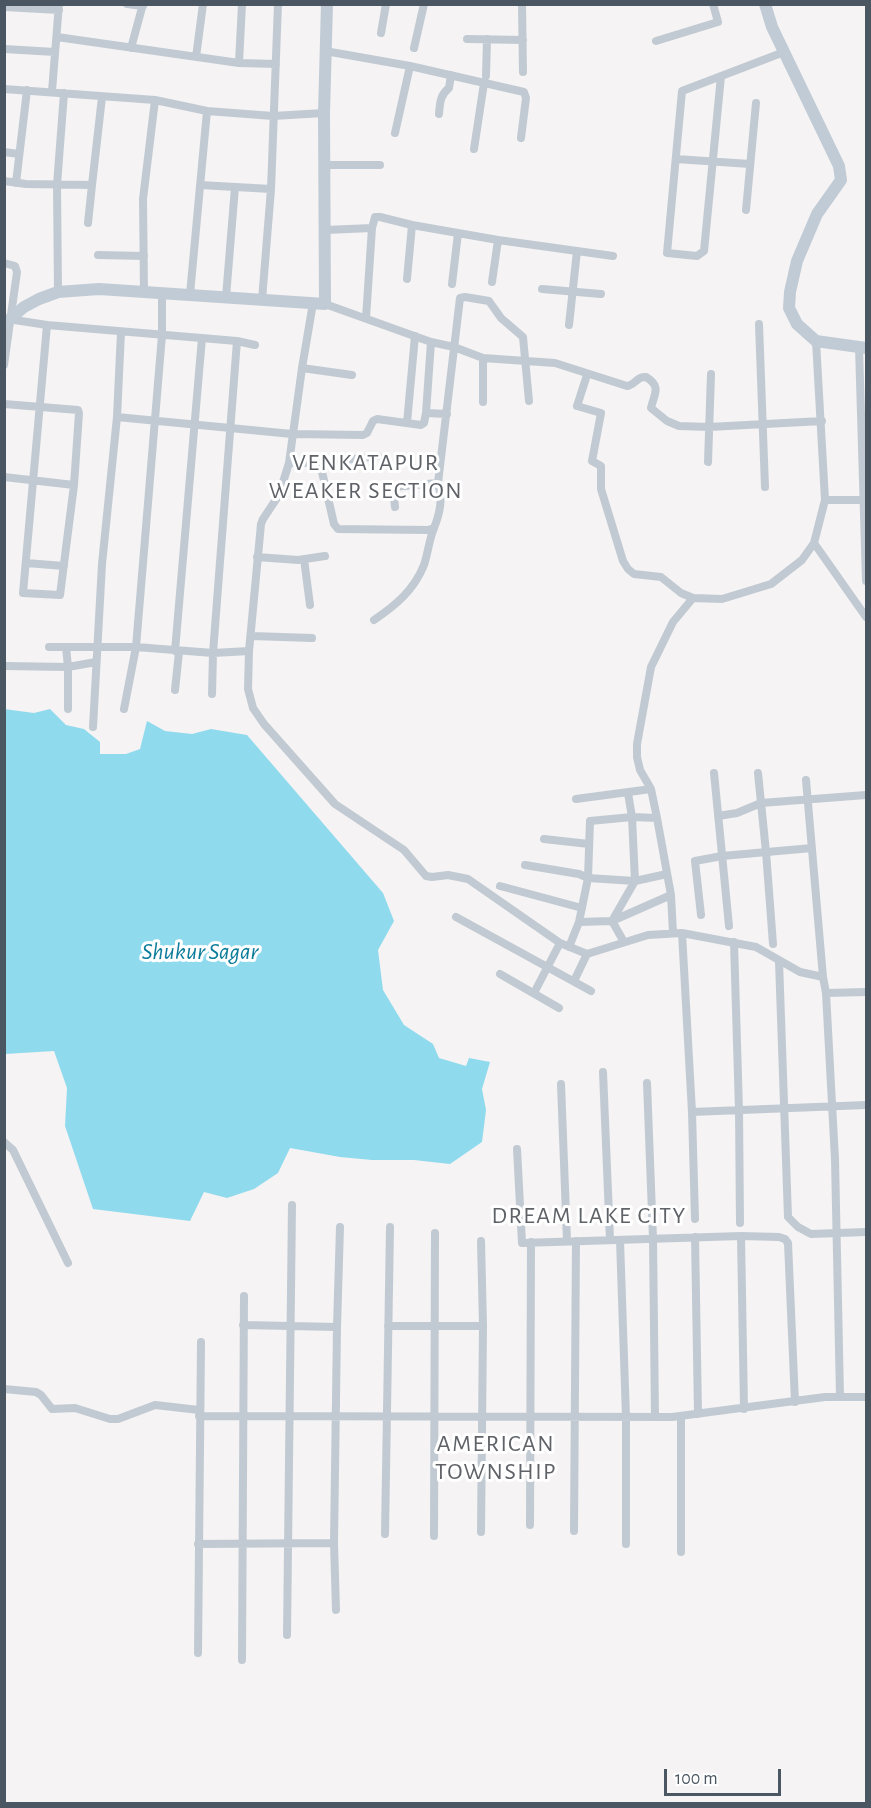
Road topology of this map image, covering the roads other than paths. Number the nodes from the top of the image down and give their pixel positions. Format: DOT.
graph roads {
  1 [pos="127,4"];
  2 [pos="203,4"];
  3 [pos="242,4"];
  4 [pos="278,4"];
  5 [pos="327,4"];
  6 [pos="386,4"];
  7 [pos="424,4"];
  8 [pos="522,4"];
  9 [pos="713,4"];
  10 [pos="765,4"];
  11 [pos="143,5"];
  12 [pos="4,7"];
  13 [pos="59,7"];
  14 [pos="381,33"];
  15 [pos="57,37"];
  16 [pos="467,39"];
  17 [pos="487,39"];
  18 [pos="523,40"];
  19 [pos="656,41"];
  20 [pos="131,48"];
  21 [pos="414,48"];
  22 [pos="4,49"];
  23 [pos="325,51"];
  24 [pos="55,52"];
  25 [pos="784,52"];
  26 [pos="196,57"];
  27 [pos="239,63"];
  28 [pos="276,64"];
  29 [pos="410,66"];
  30 [pos="523,72"];
  31 [pos="451,75"];
  32 [pos="721,76"];
  33 [pos="485,79"];
  34 [pos="4,89"];
  35 [pos="27,90"];
  36 [pos="52,91"];
  37 [pos="64,93"];
  38 [pos="102,97"];
  39 [pos="155,100"];
  40 [pos="756,103"];
  41 [pos="207,111"];
  42 [pos="324,113"];
  43 [pos="439,114"];
  44 [pos="273,116"];
  45 [pos="395,133"];
  46 [pos="521,138"];
  47 [pos="474,149"];
  48 [pos="4,152"];
  49 [pos="20,154"];
  50 [pos="676,159"];
  51 [pos="713,162"];
  52 [pos="750,164"];
  53 [pos="324,165"];
  54 [pos="380,165"];
  55 [pos="4,181"];
  56 [pos="16,183"];
  57 [pos="92,184"];
  58 [pos="57,185"];
  59 [pos="200,185"];
  60 [pos="236,187"];
  61 [pos="271,189"];
  62 [pos="746,210"];
  63 [pos="88,223"];
  64 [pos="412,225"];
  65 [pos="372,228"];
  66 [pos="325,230"];
  67 [pos="458,233"];
  68 [pos="498,240"];
  69 [pos="577,251"];
  70 [pos="98,255"];
  71 [pos="144,256"];
  72 [pos="613,256"];
  73 [pos="4,263"];
  74 [pos="407,279"];
  75 [pos="492,282"];
  76 [pos="452,284"];
  77 [pos="542,289"];
  78 [pos="573,291"];
  79 [pos="58,292"];
  80 [pos="144,292"];
  81 [pos="162,294"];
  82 [pos="190,294"];
  83 [pos="601,294"];
  84 [pos="226,297"];
  85 [pos="262,300"];
  86 [pos="319,304"];
  87 [pos="366,318"];
  88 [pos="6,320"];
  89 [pos="759,324"];
  90 [pos="47,325"];
  91 [pos="569,325"];
  92 [pos="122,332"];
  93 [pos="162,335"];
  94 [pos="415,336"];
  95 [pos="202,338"];
  96 [pos="237,341"];
  97 [pos="816,341"];
  98 [pos="430,342"];
  99 [pos="255,345"];
  100 [pos="454,347"];
  101 [pos="863,348"];
  102 [pos="483,358"];
  103 [pos="525,361"];
  104 [pos="4,365"];
  105 [pos="302,369"];
  106 [pos="711,374"];
  107 [pos="352,375"];
  108 [pos="587,375"];
  109 [pos="529,401"];
  110 [pos="483,402"];
  111 [pos="4,404"];
  112 [pos="40,408"];
  113 [pos="426,413"];
  114 [pos="447,414"];
  115 [pos="117,417"];
  116 [pos="155,420"];
  117 [pos="822,421"];
  118 [pos="407,423"];
  119 [pos="194,424"];
  120 [pos="763,424"];
  121 [pos="230,427"];
  122 [pos="709,427"];
  123 [pos="292,434"];
  124 [pos="378,456"];
  125 [pos="708,462"];
  126 [pos="288,463"];
  127 [pos="320,463"];
  128 [pos="4,477"];
  129 [pos="34,481"];
  130 [pos="438,483"];
  131 [pos="74,485"];
  132 [pos="765,487"];
  133 [pos="825,500"];
  134 [pos="865,500"];
  135 [pos="395,507"];
  136 [pos="434,528"];
  137 [pos="814,543"];
  138 [pos="325,556"];
  139 [pos="257,557"];
  140 [pos="304,560"];
  141 [pos="26,563"];
  142 [pos="64,566"];
  143 [pos="867,581"];
  144 [pos="693,598"];
  145 [pos="310,605"];
  146 [pos="867,617"];
  147 [pos="374,620"];
  148 [pos="252,636"];
  149 [pos="312,638"];
  150 [pos="49,647"];
  151 [pos="66,647"];
  152 [pos="97,647"];
  153 [pos="136,647"];
  154 [pos="177,651"];
  155 [pos="249,651"];
  156 [pos="213,653"];
  157 [pos="96,663"];
  158 [pos="4,666"];
  159 [pos="68,667"];
  160 [pos="175,690"];
  161 [pos="212,694"];
  162 [pos="68,709"];
  163 [pos="124,709"];
  164 [pos="93,727"];
  165 [pos="714,773"];
  166 [pos="758,773"];
  167 [pos="806,780"];
  168 [pos="651,789"];
  169 [pos="628,793"];
  170 [pos="867,795"];
  171 [pos="576,799"];
  172 [pos="808,799"];
  173 [pos="761,803"];
  174 [pos="718,816"];
  175 [pos="632,817"];
  176 [pos="657,818"];
  177 [pos="544,839"];
  178 [pos="589,844"];
  179 [pos="812,848"];
  180 [pos="766,852"];
  181 [pos="722,856"];
  182 [pos="525,865"];
  183 [pos="667,874"];
  184 [pos="588,878"];
  185 [pos="635,881"];
  186 [pos="500,886"];
  187 [pos="671,895"];
  188 [pos="582,908"];
  189 [pos="701,915"];
  190 [pos="456,917"];
  191 [pos="612,921"];
  192 [pos="579,922"];
  193 [pos="729,926"];
  194 [pos="678,933"];
  195 [pos="624,942"];
  196 [pos="734,942"];
  197 [pos="560,943"];
  198 [pos="773,944"];
  199 [pos="569,947"];
  200 [pos="587,954"];
  201 [pos="779,961"];
  202 [pos="547,968"];
  203 [pos="500,974"];
  204 [pos="823,977"];
  205 [pos="574,981"];
  206 [pos="591,991"];
  207 [pos="867,992"];
  208 [pos="534,993"];
  209 [pos="826,993"];
  210 [pos="559,1008"];
  211 [pos="603,1072"];
  212 [pos="647,1083"];
  213 [pos="561,1084"];
  214 [pos="832,1105"];
  215 [pos="867,1105"];
  216 [pos="785,1108"];
  217 [pos="739,1110"];
  218 [pos="692,1112"];
  219 [pos="4,1142"];
  220 [pos="517,1149"];
  221 [pos="292,1205"];
  222 [pos="695,1219"];
  223 [pos="740,1223"];
  224 [pos="340,1227"];
  225 [pos="390,1227"];
  226 [pos="867,1232"];
  227 [pos="435,1233"];
  228 [pos="836,1233"];
  229 [pos="741,1236"];
  230 [pos="695,1237"];
  231 [pos="652,1239"];
  232 [pos="610,1240"];
  233 [pos="620,1240"];
  234 [pos="482,1241"];
  235 [pos="572,1241"];
  236 [pos="531,1242"];
  237 [pos="68,1263"];
  238 [pos="244,1296"];
  239 [pos="243,1325"];
  240 [pos="388,1326"];
  241 [pos="435,1326"];
  242 [pos="483,1326"];
  243 [pos="290,1327"];
  244 [pos="337,1327"];
  245 [pos="201,1342"];
  246 [pos="4,1389"];
  247 [pos="840,1397"];
  248 [pos="867,1397"];
  249 [pos="795,1402"];
  250 [pos="744,1409"];
  251 [pos="199,1413"];
  252 [pos="698,1414"];
  253 [pos="243,1416"];
  254 [pos="290,1416"];
  255 [pos="337,1416"];
  256 [pos="386,1416"];
  257 [pos="681,1416"];
  258 [pos="434,1417"];
  259 [pos="482,1417"];
  260 [pos="530,1417"];
  261 [pos="576,1417"];
  262 [pos="626,1417"];
  263 [pos="655,1417"];
  264 [pos="530,1525"];
  265 [pos="574,1531"];
  266 [pos="481,1532"];
  267 [pos="385,1534"];
  268 [pos="434,1536"];
  269 [pos="334,1543"];
  270 [pos="198,1544"];
  271 [pos="242,1544"];
  272 [pos="287,1544"];
  273 [pos="626,1544"];
  274 [pos="681,1552"];
  275 [pos="336,1610"];
  276 [pos="286,1635"];
  277 [pos="198,1653"];
  278 [pos="242,1660"];
  1 -- 11 [label="street"];
  2 -- 26 [label="street"];
  3 -- 27 [label="street"];
  4 -- 28 [label="street"];
  5 -- 23 [label="street"];
  6 -- 14 [label="street"];
  7 -- 21 [label="street"];
  8 -- 18 [label="street"];
  9 -- 19 [label="street"];
  10 -- 25 [label="street"];
  11 -- 20 [label="street"];
  12 -- 13 [label="street"];
  13 -- 15 [label="street"];
  15 -- 20 [label="street"];
  15 -- 24 [label="street"];
  16 -- 17 [label="street"];
  17 -- 18 [label="street"];
  17 -- 33 [label="street"];
  18 -- 30 [label="street"];
  20 -- 26 [label="street"];
  22 -- 24 [label="street"];
  23 -- 29 [label="street"];
  23 -- 42 [label="street"];
  24 -- 36 [label="street"];
  25 -- 32 [label="street"];
  25 -- 97 [label="street"];
  26 -- 27 [label="street"];
  27 -- 28 [label="street"];
  28 -- 44 [label="street"];
  29 -- 31 [label="street"];
  29 -- 45 [label="street"];
  31 -- 33 [label="street"];
  31 -- 43 [label="street"];
  32 -- 50 [label="street"];
  32 -- 51 [label="street"];
  33 -- 46 [label="street"];
  33 -- 47 [label="street"];
  34 -- 35 [label="street"];
  35 -- 36 [label="street"];
  35 -- 49 [label="street"];
  36 -- 37 [label="street"];
  37 -- 38 [label="street"];
  37 -- 58 [label="street"];
  38 -- 39 [label="street"];
  38 -- 57 [label="street"];
  39 -- 41 [label="street"];
  39 -- 71 [label="street"];
  40 -- 52 [label="street"];
  41 -- 44 [label="street"];
  41 -- 59 [label="street"];
  42 -- 44 [label="street"];
  42 -- 53 [label="street"];
  44 -- 61 [label="street"];
  48 -- 49 [label="street"];
  49 -- 56 [label="street"];
  50 -- 51 [label="street"];
  50 -- 51 [label="street"];
  51 -- 52 [label="street"];
  52 -- 62 [label="street"];
  53 -- 54 [label="street"];
  53 -- 66 [label="street"];
  55 -- 56 [label="street"];
  56 -- 58 [label="street"];
  57 -- 58 [label="street"];
  57 -- 63 [label="street"];
  58 -- 79 [label="street"];
  59 -- 60 [label="street"];
  59 -- 82 [label="street"];
  60 -- 61 [label="street"];
  60 -- 84 [label="street"];
  61 -- 85 [label="street"];
  64 -- 65 [label="street"];
  64 -- 67 [label="street"];
  64 -- 74 [label="street"];
  65 -- 66 [label="street"];
  65 -- 87 [label="street"];
  66 -- 86 [label="street"];
  67 -- 68 [label="street"];
  67 -- 76 [label="street"];
  68 -- 69 [label="street"];
  68 -- 75 [label="street"];
  69 -- 72 [label="street"];
  69 -- 78 [label="street"];
  70 -- 71 [label="street"];
  71 -- 80 [label="street"];
  73 -- 88 [label="street"];
  77 -- 78 [label="street"];
  78 -- 83 [label="street"];
  78 -- 91 [label="street"];
  79 -- 80 [label="street"];
  79 -- 88 [label="street"];
  80 -- 81 [label="street"];
  81 -- 82 [label="street"];
  81 -- 93 [label="street"];
  82 -- 84 [label="street"];
  84 -- 85 [label="street"];
  85 -- 86 [label="street"];
  86 -- 87 [label="street"];
  86 -- 105 [label="street"];
  87 -- 94 [label="street"];
  88 -- 90 [label="street"];
  88 -- 104 [label="street"];
  89 -- 120 [label="street"];
  90 -- 92 [label="street"];
  90 -- 112 [label="street"];
  92 -- 93 [label="street"];
  92 -- 115 [label="street"];
  93 -- 95 [label="street"];
  93 -- 116 [label="street"];
  94 -- 98 [label="street"];
  94 -- 118 [label="street"];
  95 -- 96 [label="street"];
  95 -- 119 [label="street"];
  96 -- 99 [label="street"];
  96 -- 121 [label="street"];
  97 -- 101 [label="street"];
  97 -- 117 [label="street"];
  98 -- 100 [label="street"];
  98 -- 113 [label="street"];
  100 -- 102 [label="street"];
  100 -- 103 [label="street"];
  100 -- 114 [label="street"];
  101 -- 134 [label="street"];
  102 -- 103 [label="street"];
  102 -- 110 [label="street"];
  103 -- 108 [label="street"];
  103 -- 109 [label="street"];
  105 -- 107 [label="street"];
  105 -- 123 [label="street"];
  106 -- 122 [label="street"];
  108 -- 122 [label="street"];
  108 -- 144 [label="street"];
  111 -- 112 [label="street"];
  112 -- 129 [label="street"];
  112 -- 131 [label="street"];
  113 -- 114 [label="street"];
  113 -- 118 [label="street"];
  114 -- 130 [label="street"];
  115 -- 116 [label="street"];
  115 -- 152 [label="street"];
  116 -- 119 [label="street"];
  116 -- 153 [label="street"];
  117 -- 120 [label="street"];
  117 -- 133 [label="street"];
  118 -- 123 [label="street"];
  119 -- 121 [label="street"];
  119 -- 154 [label="street"];
  120 -- 122 [label="street"];
  120 -- 132 [label="street"];
  121 -- 123 [label="street"];
  121 -- 156 [label="street"];
  122 -- 125 [label="street"];
  123 -- 126 [label="street"];
  124 -- 127 [label="street"];
  126 -- 127 [label="street"];
  126 -- 139 [label="street"];
  127 -- 136 [label="street"];
  128 -- 129 [label="street"];
  129 -- 131 [label="street"];
  129 -- 141 [label="street"];
  130 -- 135 [label="street"];
  130 -- 136 [label="street"];
  131 -- 142 [label="street"];
  133 -- 134 [label="street"];
  133 -- 137 [label="street"];
  134 -- 143 [label="street"];
  136 -- 147 [label="street"];
  137 -- 144 [label="street"];
  137 -- 146 [label="street"];
  138 -- 140 [label="street"];
  139 -- 140 [label="street"];
  139 -- 148 [label="street"];
  140 -- 145 [label="street"];
  141 -- 142 [label="street"];
  141 -- 142 [label="street"];
  144 -- 168 [label="street"];
  148 -- 149 [label="street"];
  148 -- 155 [label="street"];
  150 -- 151 [label="street"];
  151 -- 152 [label="street"];
  151 -- 159 [label="street"];
  152 -- 153 [label="street"];
  152 -- 157 [label="street"];
  153 -- 154 [label="street"];
  153 -- 163 [label="street"];
  154 -- 156 [label="street"];
  154 -- 160 [label="street"];
  155 -- 156 [label="street"];
  155 -- 197 [label="street"];
  156 -- 161 [label="street"];
  157 -- 159 [label="street"];
  157 -- 164 [label="street"];
  158 -- 159 [label="street"];
  159 -- 162 [label="street"];
  165 -- 174 [label="street"];
  166 -- 173 [label="street"];
  167 -- 172 [label="street"];
  168 -- 169 [label="street"];
  168 -- 176 [label="street"];
  169 -- 171 [label="street"];
  169 -- 175 [label="street"];
  170 -- 172 [label="street"];
  172 -- 173 [label="street"];
  172 -- 179 [label="street"];
  173 -- 174 [label="street"];
  173 -- 180 [label="street"];
  174 -- 181 [label="street"];
  175 -- 176 [label="street"];
  175 -- 178 [label="street"];
  175 -- 185 [label="street"];
  176 -- 183 [label="street"];
  177 -- 178 [label="street"];
  178 -- 184 [label="street"];
  179 -- 180 [label="street"];
  179 -- 204 [label="street"];
  180 -- 181 [label="street"];
  180 -- 198 [label="street"];
  181 -- 189 [label="street"];
  181 -- 193 [label="street"];
  182 -- 184 [label="street"];
  183 -- 185 [label="street"];
  183 -- 187 [label="street"];
  184 -- 185 [label="street"];
  184 -- 188 [label="street"];
  185 -- 191 [label="street"];
  186 -- 188 [label="street"];
  187 -- 191 [label="street"];
  187 -- 194 [label="street"];
  188 -- 192 [label="street"];
  190 -- 202 [label="street"];
  191 -- 192 [label="street"];
  191 -- 195 [label="street"];
  192 -- 199 [label="street"];
  194 -- 195 [label="street"];
  194 -- 196 [label="street"];
  194 -- 218 [label="street"];
  195 -- 200 [label="street"];
  196 -- 201 [label="street"];
  196 -- 217 [label="street"];
  197 -- 199 [label="street"];
  197 -- 202 [label="street"];
  199 -- 200 [label="street"];
  200 -- 205 [label="street"];
  201 -- 204 [label="street"];
  201 -- 216 [label="street"];
  202 -- 205 [label="street"];
  202 -- 208 [label="street"];
  203 -- 208 [label="street"];
  204 -- 209 [label="street"];
  205 -- 206 [label="street"];
  207 -- 209 [label="street"];
  208 -- 210 [label="street"];
  209 -- 214 [label="street"];
  211 -- 232 [label="street"];
  212 -- 231 [label="street"];
  213 -- 235 [label="street"];
  214 -- 215 [label="street"];
  214 -- 216 [label="street"];
  214 -- 228 [label="street"];
  216 -- 217 [label="street"];
  216 -- 228 [label="street"];
  217 -- 218 [label="street"];
  217 -- 223 [label="street"];
  218 -- 222 [label="street"];
  219 -- 237 [label="street"];
  220 -- 236 [label="street"];
  221 -- 243 [label="street"];
  224 -- 244 [label="street"];
  225 -- 240 [label="street"];
  226 -- 228 [label="street"];
  227 -- 241 [label="street"];
  228 -- 247 [label="street"];
  229 -- 230 [label="street"];
  229 -- 249 [label="street"];
  229 -- 250 [label="street"];
  230 -- 231 [label="street"];
  230 -- 252 [label="street"];
  231 -- 233 [label="street"];
  231 -- 263 [label="street"];
  232 -- 233 [label="street"];
  232 -- 235 [label="street"];
  233 -- 262 [label="street"];
  234 -- 242 [label="street"];
  235 -- 236 [label="street"];
  235 -- 261 [label="street"];
  236 -- 260 [label="street"];
  238 -- 239 [label="street"];
  239 -- 243 [label="street"];
  239 -- 253 [label="street"];
  240 -- 241 [label="street"];
  240 -- 256 [label="street"];
  241 -- 242 [label="street"];
  241 -- 258 [label="street"];
  242 -- 259 [label="street"];
  243 -- 244 [label="street"];
  243 -- 254 [label="street"];
  244 -- 255 [label="street"];
  245 -- 251 [label="street"];
  246 -- 251 [label="street"];
  247 -- 248 [label="street"];
  247 -- 249 [label="street"];
  249 -- 250 [label="street"];
  250 -- 252 [label="street"];
  251 -- 253 [label="street"];
  251 -- 270 [label="street"];
  252 -- 257 [label="street"];
  253 -- 254 [label="street"];
  253 -- 271 [label="street"];
  254 -- 255 [label="street"];
  254 -- 272 [label="street"];
  255 -- 256 [label="street"];
  255 -- 269 [label="street"];
  256 -- 258 [label="street"];
  256 -- 267 [label="street"];
  257 -- 263 [label="street"];
  257 -- 274 [label="street"];
  258 -- 259 [label="street"];
  258 -- 268 [label="street"];
  259 -- 260 [label="street"];
  259 -- 266 [label="street"];
  260 -- 261 [label="street"];
  260 -- 264 [label="street"];
  261 -- 262 [label="street"];
  261 -- 265 [label="street"];
  262 -- 263 [label="street"];
  262 -- 273 [label="street"];
  269 -- 272 [label="street"];
  269 -- 275 [label="street"];
  270 -- 271 [label="street"];
  270 -- 277 [label="street"];
  271 -- 272 [label="street"];
  271 -- 278 [label="street"];
  272 -- 276 [label="street"];
}
